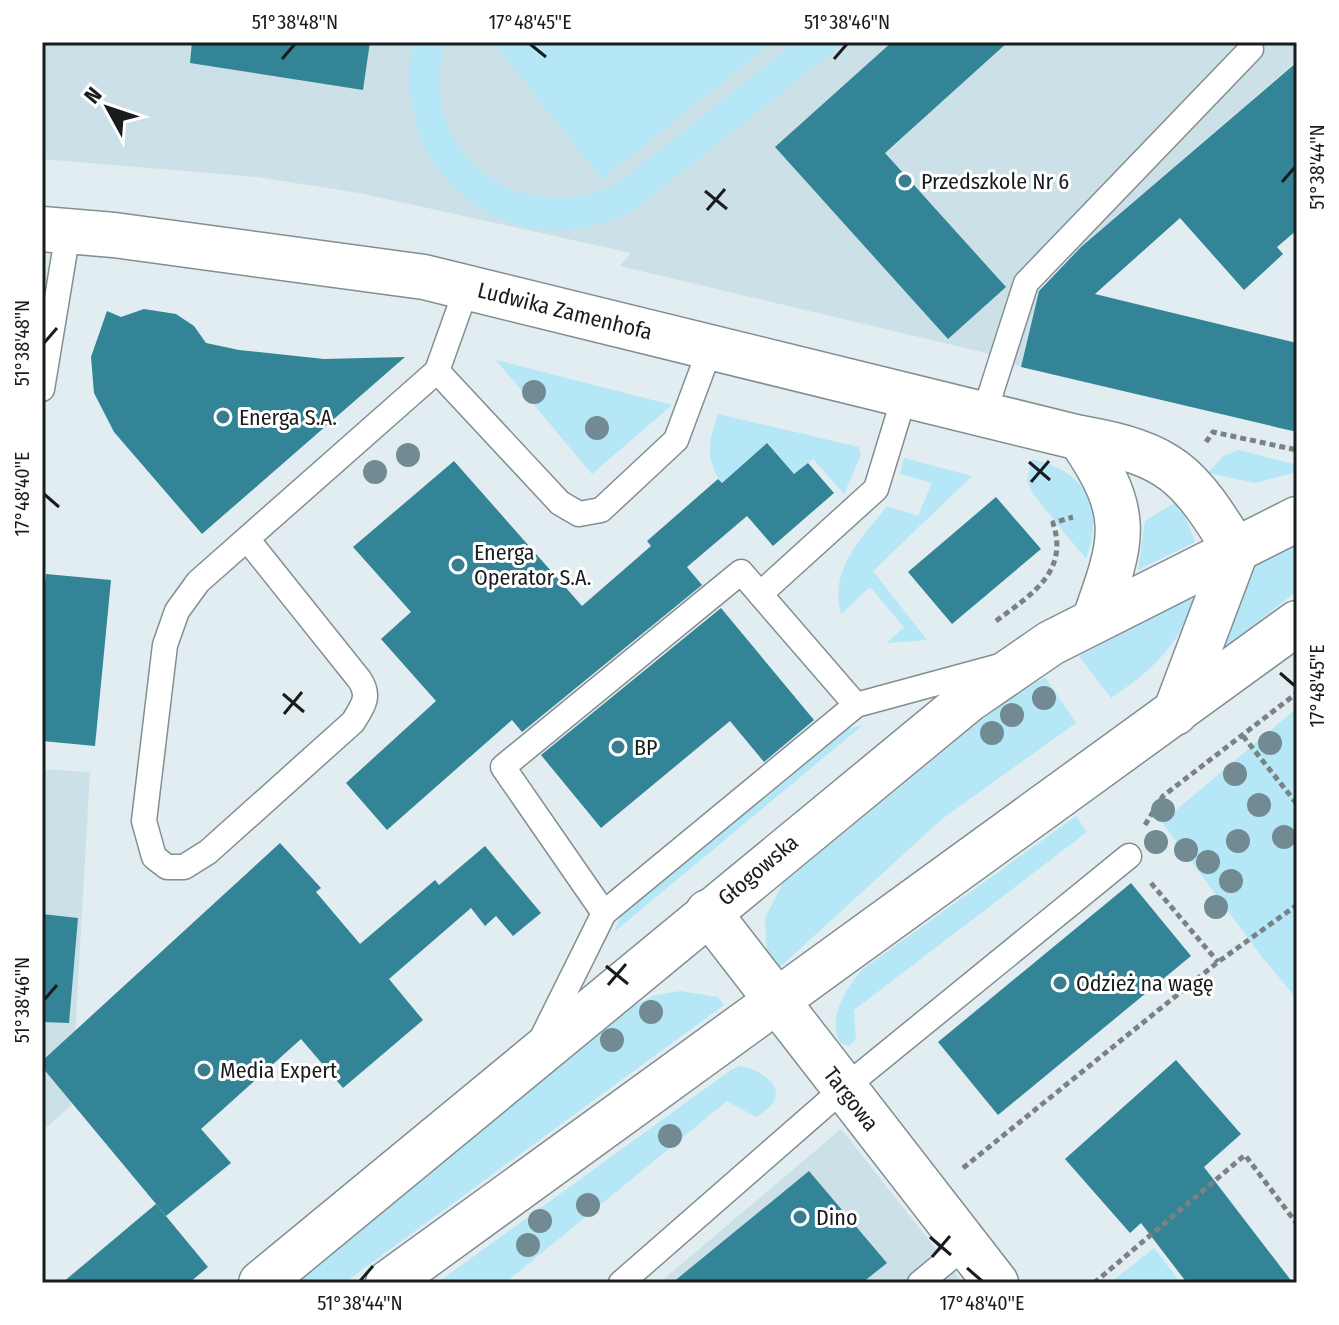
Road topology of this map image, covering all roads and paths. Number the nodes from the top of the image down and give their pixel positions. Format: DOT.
graph roads {
  1 [pos="1251,49"];
  2 [pos="55,230"];
  3 [pos="467,287"];
  4 [pos="711,346"];
  5 [pos="437,371"];
  6 [pos="42,389"];
  7 [pos="905,394"];
  8 [pos="984,414"];
  9 [pos="1213,432"];
  10 [pos="1080,438"];
  11 [pos="1297,450"];
  12 [pos="1297,519"];
  13 [pos="1053,523"];
  14 [pos="247,539"];
  15 [pos="1236,551"];
  16 [pos="760,594"];
  17 [pos="1025,600"];
  18 [pos="1094,621"];
  19 [pos="1297,623"];
  20 [pos="1025,659"];
  21 [pos="1297,693"];
  22 [pos="856,705"];
  23 [pos="1175,713"];
  24 [pos="1243,736"];
  25 [pos="1163,796"];
  26 [pos="1297,804"];
  27 [pos="1129,856"];
  28 [pos="1297,905"];
  29 [pos="708,912"];
  30 [pos="604,913"];
  31 [pos="1218,962"];
  32 [pos="777,1002"];
  33 [pos="531,1060"];
  34 [pos="843,1089"];
  35 [pos="928,1197"];
  36 [pos="1297,1224"];
  37 [pos="966,1245"];
  38 [pos="261,1283"];
  39 [pos="388,1283"];
  40 [pos="621,1283"];
  41 [pos="920,1283"];
  42 [pos="996,1283"];
  43 [pos="1094,1283"];
  1 -- 8 [label="lane"];
  2 -- 3 [label="main road, Ludwika Zamenhofa"];
  2 -- 6 [label="lane"];
  3 -- 4 [label="main road, Ludwika Zamenhofa"];
  3 -- 5 [label="lane"];
  4 -- 5 [label="lane"];
  4 -- 7 [label="main road, Ludwika Zamenhofa"];
  5 -- 14 [label="lane"];
  7 -- 8 [label="main road, Ludwika Zamenhofa"];
  7 -- 16 [label="lane"];
  8 -- 10 [label="main road, Ludwika Zamenhofa"];
  9 -- 11 [label="path"];
  10 -- 15 [label="main road, Ludwika Zamenhofa"];
  10 -- 18 [label="main road"];
  12 -- 15 [label="main road, Głogowska"];
  13 -- 17 [label="path"];
  14 -- 14 [label="lane"];
  15 -- 18 [label="main road, Głogowska"];
  15 -- 23 [label="main road"];
  16 -- 22 [label="lane"];
  16 -- 30 [label="lane"];
  18 -- 20 [label="main road, Głogowska"];
  19 -- 23 [label="main road"];
  20 -- 22 [label="lane"];
  20 -- 29 [label="main road, Głogowska"];
  21 -- 24 [label="path"];
  22 -- 30 [label="lane"];
  23 -- 32 [label="main road"];
  24 -- 25 [label="path"];
  24 -- 26 [label="path"];
  27 -- 31 [label="path"];
  27 -- 34 [label="lane"];
  28 -- 31 [label="path"];
  29 -- 32 [label="main road, Targowa"];
  29 -- 33 [label="main road, Głogowska"];
  30 -- 33 [label="lane"];
  31 -- 35 [label="path"];
  32 -- 34 [label="main road, Targowa"];
  32 -- 39 [label="main road"];
  33 -- 38 [label="main road, Głogowska"];
  34 -- 35 [label="main road, Targowa"];
  34 -- 40 [label="lane"];
  35 -- 37 [label="main road, Targowa"];
  36 -- 43 [label="path"];
  37 -- 41 [label="lane"];
  37 -- 42 [label="main road, Targowa"];
}
